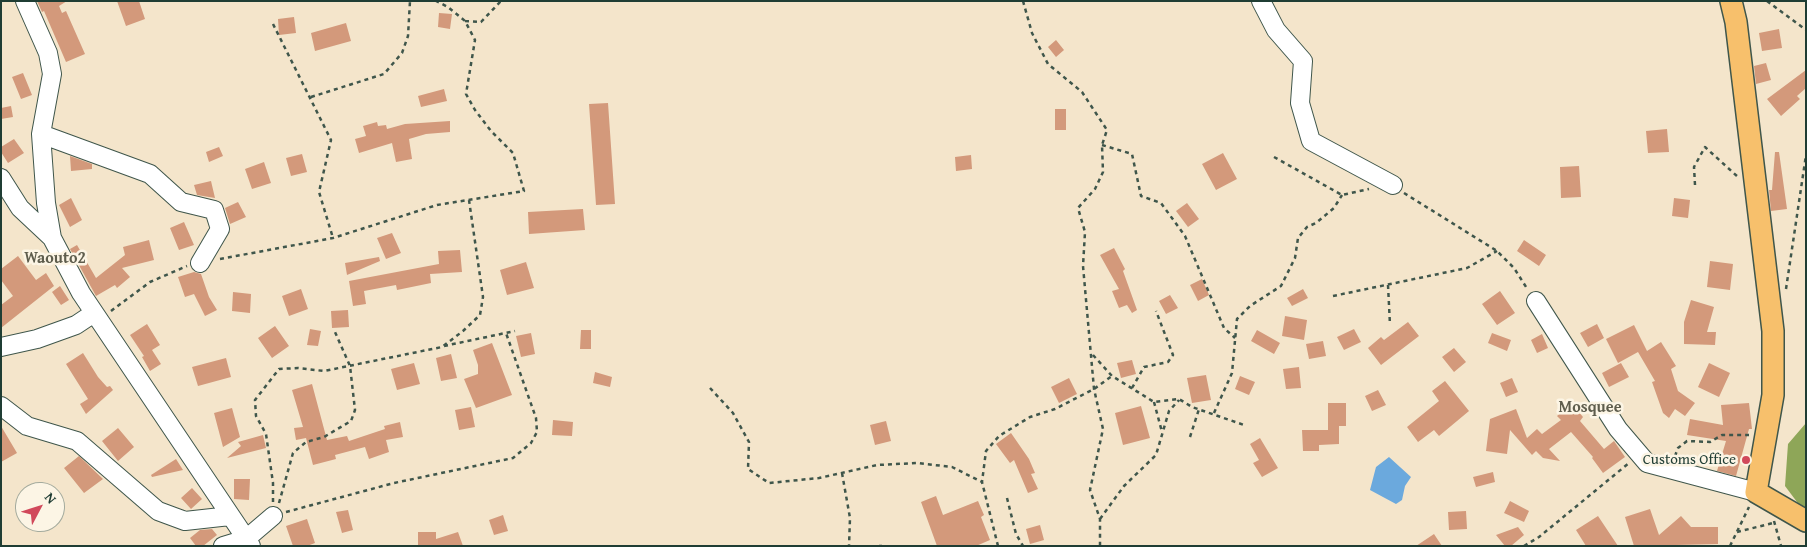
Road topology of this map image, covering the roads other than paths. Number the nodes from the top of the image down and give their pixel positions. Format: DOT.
graph roads {
  1 [pos="26,1"];
  2 [pos="1261,1"];
  3 [pos="1731,1"];
  4 [pos="41,134"];
  5 [pos="1,178"];
  6 [pos="1393,185"];
  7 [pos="52,238"];
  8 [pos="200,263"];
  9 [pos="1536,301"];
  10 [pos="97,316"];
  11 [pos="1,347"];
  12 [pos="1,406"];
  13 [pos="1756,492"];
  14 [pos="230,516"];
  15 [pos="273,516"];
  16 [pos="1806,521"];
  17 [pos="248,542"];
  18 [pos="223,546"];
  1 -- 4 [label="street"];
  2 -- 6 [label="street"];
  3 -- 13 [label="main road"];
  4 -- 7 [label="street"];
  4 -- 8 [label="street"];
  5 -- 7 [label="street"];
  7 -- 10 [label="street"];
  9 -- 13 [label="street"];
  10 -- 11 [label="street"];
  10 -- 14 [label="street"];
  12 -- 14 [label="street"];
  13 -- 16 [label="main road"];
  14 -- 17 [label="street"];
  15 -- 17 [label="street"];
  17 -- 18 [label="street"];
}
